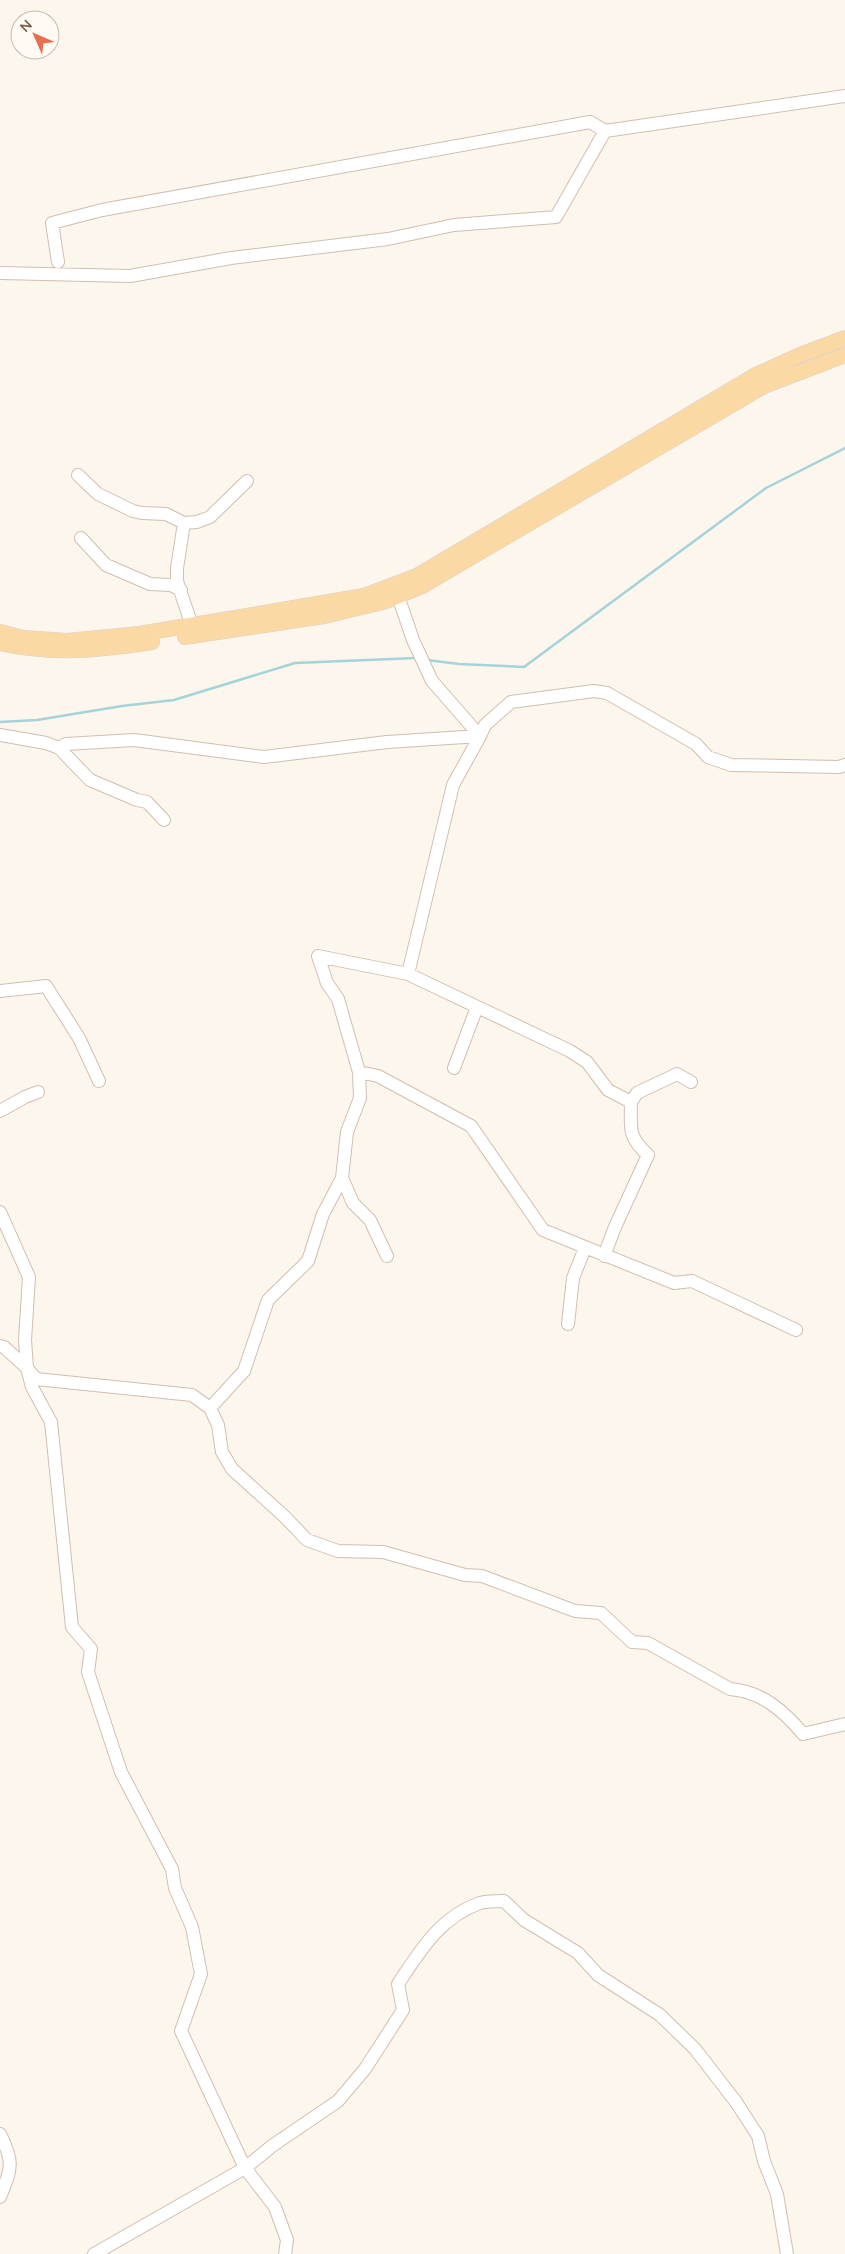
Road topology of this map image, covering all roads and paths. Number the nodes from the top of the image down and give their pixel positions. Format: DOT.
graph roads {
  1 [pos="845,96"];
  2 [pos="605,131"];
  3 [pos="58,262"];
  4 [pos="0,273"];
  5 [pos="845,338"];
  6 [pos="845,355"];
  7 [pos="78,474"];
  8 [pos="246,481"];
  9 [pos="184,523"];
  10 [pos="81,538"];
  11 [pos="181,590"];
  12 [pos="398,596"];
  13 [pos="192,626"];
  14 [pos="0,632"];
  15 [pos="0,643"];
  16 [pos="0,735"];
  17 [pos="480,736"];
  18 [pos="59,748"];
  19 [pos="845,765"];
  20 [pos="164,820"];
  21 [pos="408,974"];
  22 [pos="0,991"];
  23 [pos="477,1007"];
  24 [pos="454,1068"];
  25 [pos="359,1072"];
  26 [pos="100,1081"];
  27 [pos="691,1082"];
  28 [pos="38,1092"];
  29 [pos="631,1102"];
  30 [pos="0,1112"];
  31 [pos="342,1178"];
  32 [pos="0,1212"];
  33 [pos="586,1248"];
  34 [pos="387,1256"];
  35 [pos="604,1256"];
  36 [pos="568,1324"];
  37 [pos="796,1330"];
  38 [pos="0,1346"];
  39 [pos="28,1368"];
  40 [pos="210,1408"];
  41 [pos="845,1724"];
  42 [pos="0,2134"];
  43 [pos="245,2168"];
  44 [pos="0,2197"];
  45 [pos="94,2254"];
  46 [pos="285,2254"];
  47 [pos="788,2254"];
  1 -- 2 [label="street"];
  2 -- 3 [label="street"];
  2 -- 4 [label="street"];
  5 -- 13 [label="main road"];
  6 -- 12 [label="main road"];
  7 -- 9 [label="street"];
  8 -- 9 [label="street"];
  9 -- 11 [label="street"];
  10 -- 11 [label="street"];
  11 -- 13 [label="street"];
  12 -- 15 [label="main road"];
  12 -- 17 [label="street"];
  13 -- 14 [label="main road"];
  16 -- 18 [label="street"];
  17 -- 18 [label="street"];
  17 -- 19 [label="street"];
  17 -- 21 [label="street"];
  18 -- 20 [label="street"];
  21 -- 23 [label="street"];
  21 -- 25 [label="street"];
  22 -- 26 [label="street"];
  23 -- 24 [label="street"];
  23 -- 29 [label="street"];
  25 -- 31 [label="street"];
  25 -- 33 [label="street"];
  27 -- 29 [label="street"];
  28 -- 30 [label="street"];
  29 -- 35 [label="street"];
  31 -- 34 [label="street"];
  31 -- 40 [label="street"];
  32 -- 39 [label="street"];
  33 -- 35 [label="street"];
  33 -- 36 [label="street"];
  35 -- 37 [label="street"];
  38 -- 39 [label="street"];
  39 -- 40 [label="street"];
  39 -- 43 [label="street"];
  40 -- 41 [label="street"];
  42 -- 44 [label="street"];
  43 -- 45 [label="street"];
  43 -- 46 [label="street"];
  43 -- 47 [label="street"];
}
